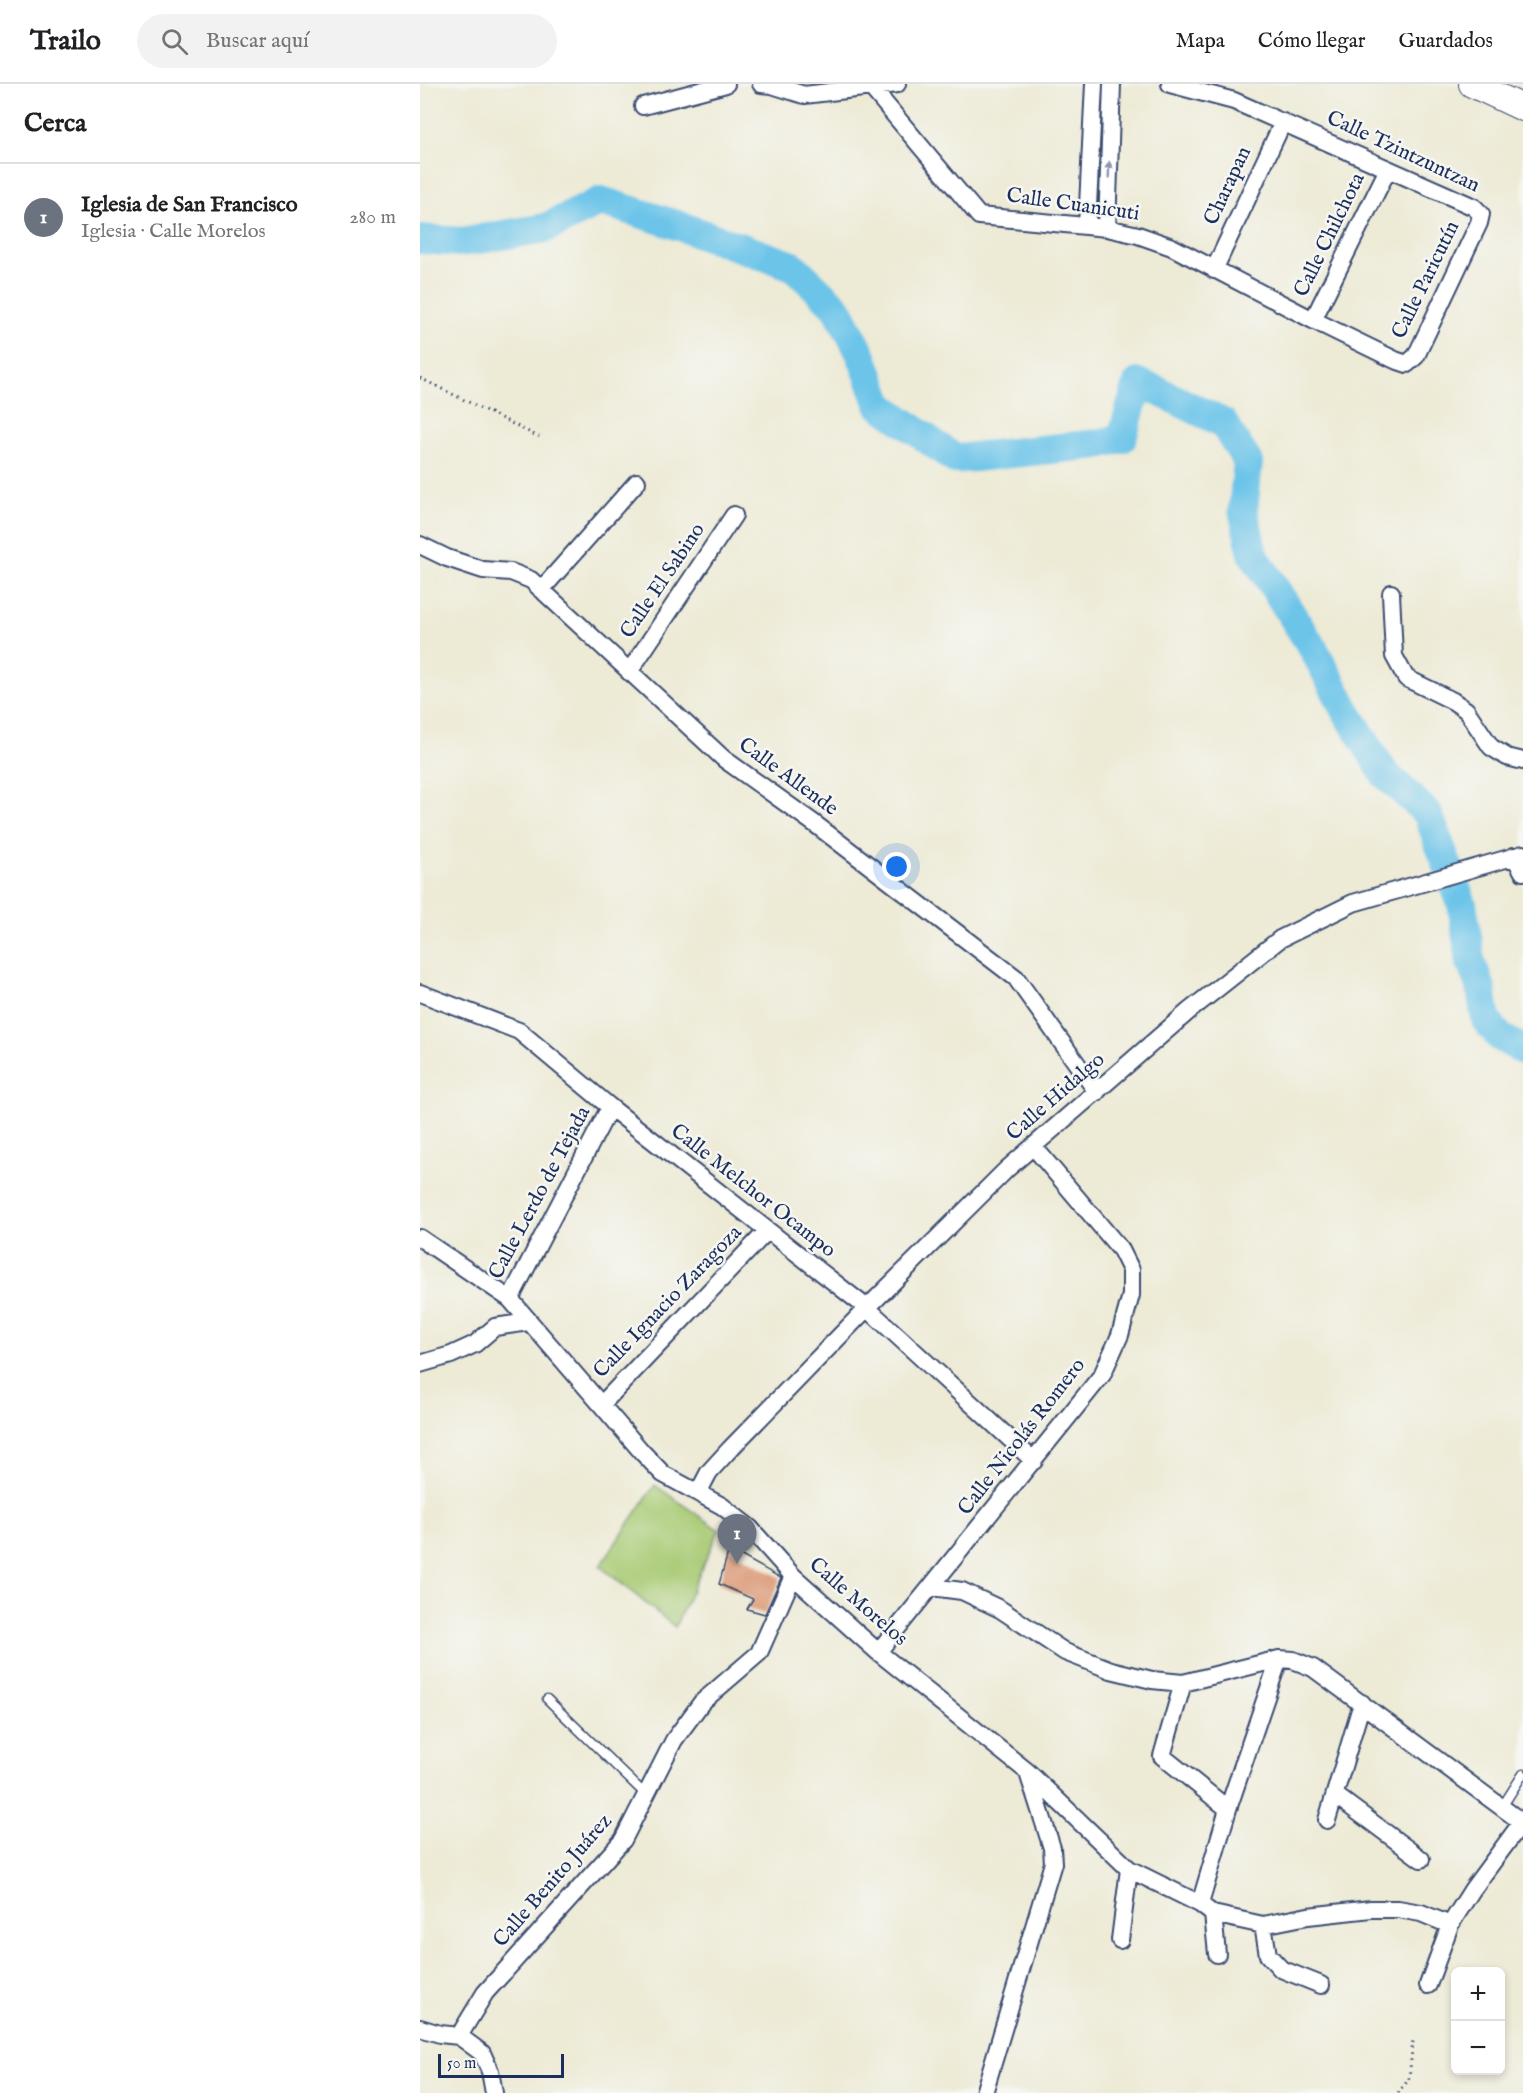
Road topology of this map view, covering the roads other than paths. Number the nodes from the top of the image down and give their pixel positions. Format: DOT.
graph roads {
  1 [pos="726,84"];
  2 [pos="761,84"];
  3 [pos="897,84"];
  4 [pos="1094,84"];
  5 [pos="1112,84"];
  6 [pos="1170,84"];
  7 [pos="1472,84"];
  8 [pos="871,87"];
  9 [pos="643,106"];
  10 [pos="1523,108"];
  11 [pos="1283,122"];
  12 [pos="1388,169"];
  13 [pos="1481,214"];
  14 [pos="1087,226"];
  15 [pos="1107,228"];
  16 [pos="1214,270"];
  17 [pos="1313,320"];
  18 [pos="1407,363"];
  19 [pos="637,482"];
  20 [pos="734,515"];
  21 [pos="420,545"];
  22 [pos="541,590"];
  23 [pos="1391,593"];
  24 [pos="629,672"];
  25 [pos="1523,761"];
  26 [pos="1515,856"];
  27 [pos="1523,872"];
  28 [pos="420,993"];
  29 [pos="1097,1092"];
  30 [pos="610,1107"];
  31 [pos="1033,1146"];
  32 [pos="767,1231"];
  33 [pos="420,1238"];
  34 [pos="510,1299"];
  35 [pos="867,1308"];
  36 [pos="528,1322"];
  37 [pos="420,1364"];
  38 [pos="602,1404"];
  39 [pos="1034,1461"];
  40 [pos="698,1493"];
  41 [pos="793,1576"];
  42 [pos="931,1587"];
  43 [pos="878,1652"];
  44 [pos="1279,1659"];
  45 [pos="1183,1683"];
  46 [pos="547,1699"];
  47 [pos="1362,1703"];
  48 [pos="1028,1772"];
  49 [pos="1523,1774"];
  50 [pos="646,1795"];
  51 [pos="1335,1795"];
  52 [pos="1502,1807"];
  53 [pos="1228,1809"];
  54 [pos="1327,1820"];
  55 [pos="1522,1823"];
  56 [pos="1421,1859"];
  57 [pos="1129,1869"];
  58 [pos="1207,1909"];
  59 [pos="1263,1925"];
  60 [pos="1450,1925"];
  61 [pos="1120,1940"];
  62 [pos="1217,1954"];
  63 [pos="1321,1985"];
  64 [pos="1428,1985"];
  65 [pos="420,2028"];
  66 [pos="459,2036"];
  67 [pos="494,2093"];
  68 [pos="984,2093"];
  1 -- 9 [label="street"];
  2 -- 8 [label="street"];
  3 -- 8 [label="street"];
  4 -- 14 [label="street"];
  15 -- 5 [label="street, one-way"];
  6 -- 11 [label="street, Calle Tzintzuntzan"];
  7 -- 10 [label="main road"];
  8 -- 14 [label="street, Calle Cuanicuti"];
  11 -- 12 [label="street, Calle Tzintzuntzan"];
  11 -- 16 [label="street, Charapan"];
  12 -- 13 [label="street, Calle Tzintzuntzan"];
  12 -- 17 [label="street, Calle Chilchota"];
  13 -- 18 [label="street, Calle Paricutín"];
  14 -- 15 [label="street, Calle Cuanicuti"];
  15 -- 16 [label="street, Calle Cuanicuti"];
  16 -- 17 [label="street, Calle Cuanicuti"];
  17 -- 18 [label="street, Calle Cuanicuti"];
  19 -- 22 [label="street"];
  20 -- 24 [label="street, Calle El Sabino"];
  21 -- 22 [label="street, Calle Allende"];
  22 -- 24 [label="street, Calle Allende"];
  23 -- 25 [label="street"];
  24 -- 29 [label="street, Calle Allende"];
  26 -- 27 [label="street"];
  26 -- 29 [label="street, Calle Hidalgo"];
  28 -- 30 [label="street, Calle Melchor Ocampo"];
  29 -- 31 [label="street, Calle Hidalgo"];
  30 -- 32 [label="street, Calle Melchor Ocampo"];
  30 -- 34 [label="street, Calle Lerdo de Tejada"];
  31 -- 35 [label="street, Calle Hidalgo"];
  31 -- 39 [label="street, Calle Nicolás Romero"];
  32 -- 35 [label="street, Calle Melchor Ocampo"];
  32 -- 38 [label="street, Calle Ignacio Zaragoza"];
  33 -- 34 [label="street, Calle Morelos"];
  34 -- 36 [label="street, Calle Morelos"];
  35 -- 39 [label="street, Calle Melchor Ocampo"];
  35 -- 40 [label="street, Calle Hidalgo"];
  36 -- 37 [label="street"];
  36 -- 38 [label="street, Calle Morelos"];
  38 -- 40 [label="street, Calle Morelos"];
  39 -- 42 [label="street, Calle Nicolás Romero"];
  40 -- 41 [label="street, Calle Morelos"];
  41 -- 43 [label="street, Calle Morelos"];
  41 -- 50 [label="street, Calle Benito Juárez"];
  42 -- 43 [label="street, Calle Nicolás Romero"];
  42 -- 45 [label="street"];
  43 -- 48 [label="street, Calle Morelos"];
  44 -- 45 [label="street"];
  44 -- 47 [label="street"];
  44 -- 53 [label="street"];
  45 -- 53 [label="street"];
  46 -- 50 [label="lane"];
  47 -- 51 [label="street"];
  47 -- 52 [label="street"];
  48 -- 57 [label="street, Calle Morelos"];
  48 -- 68 [label="street"];
  49 -- 52 [label="lane"];
  50 -- 66 [label="street, Calle Benito Juárez"];
  51 -- 54 [label="street"];
  51 -- 56 [label="street"];
  52 -- 55 [label="street"];
  53 -- 58 [label="street"];
  55 -- 60 [label="street"];
  57 -- 58 [label="street, Calle Morelos"];
  57 -- 61 [label="street"];
  58 -- 59 [label="street, Calle Morelos"];
  58 -- 62 [label="street"];
  59 -- 60 [label="street"];
  59 -- 63 [label="street"];
  60 -- 64 [label="street"];
  65 -- 66 [label="street"];
  66 -- 67 [label="street"];
}
